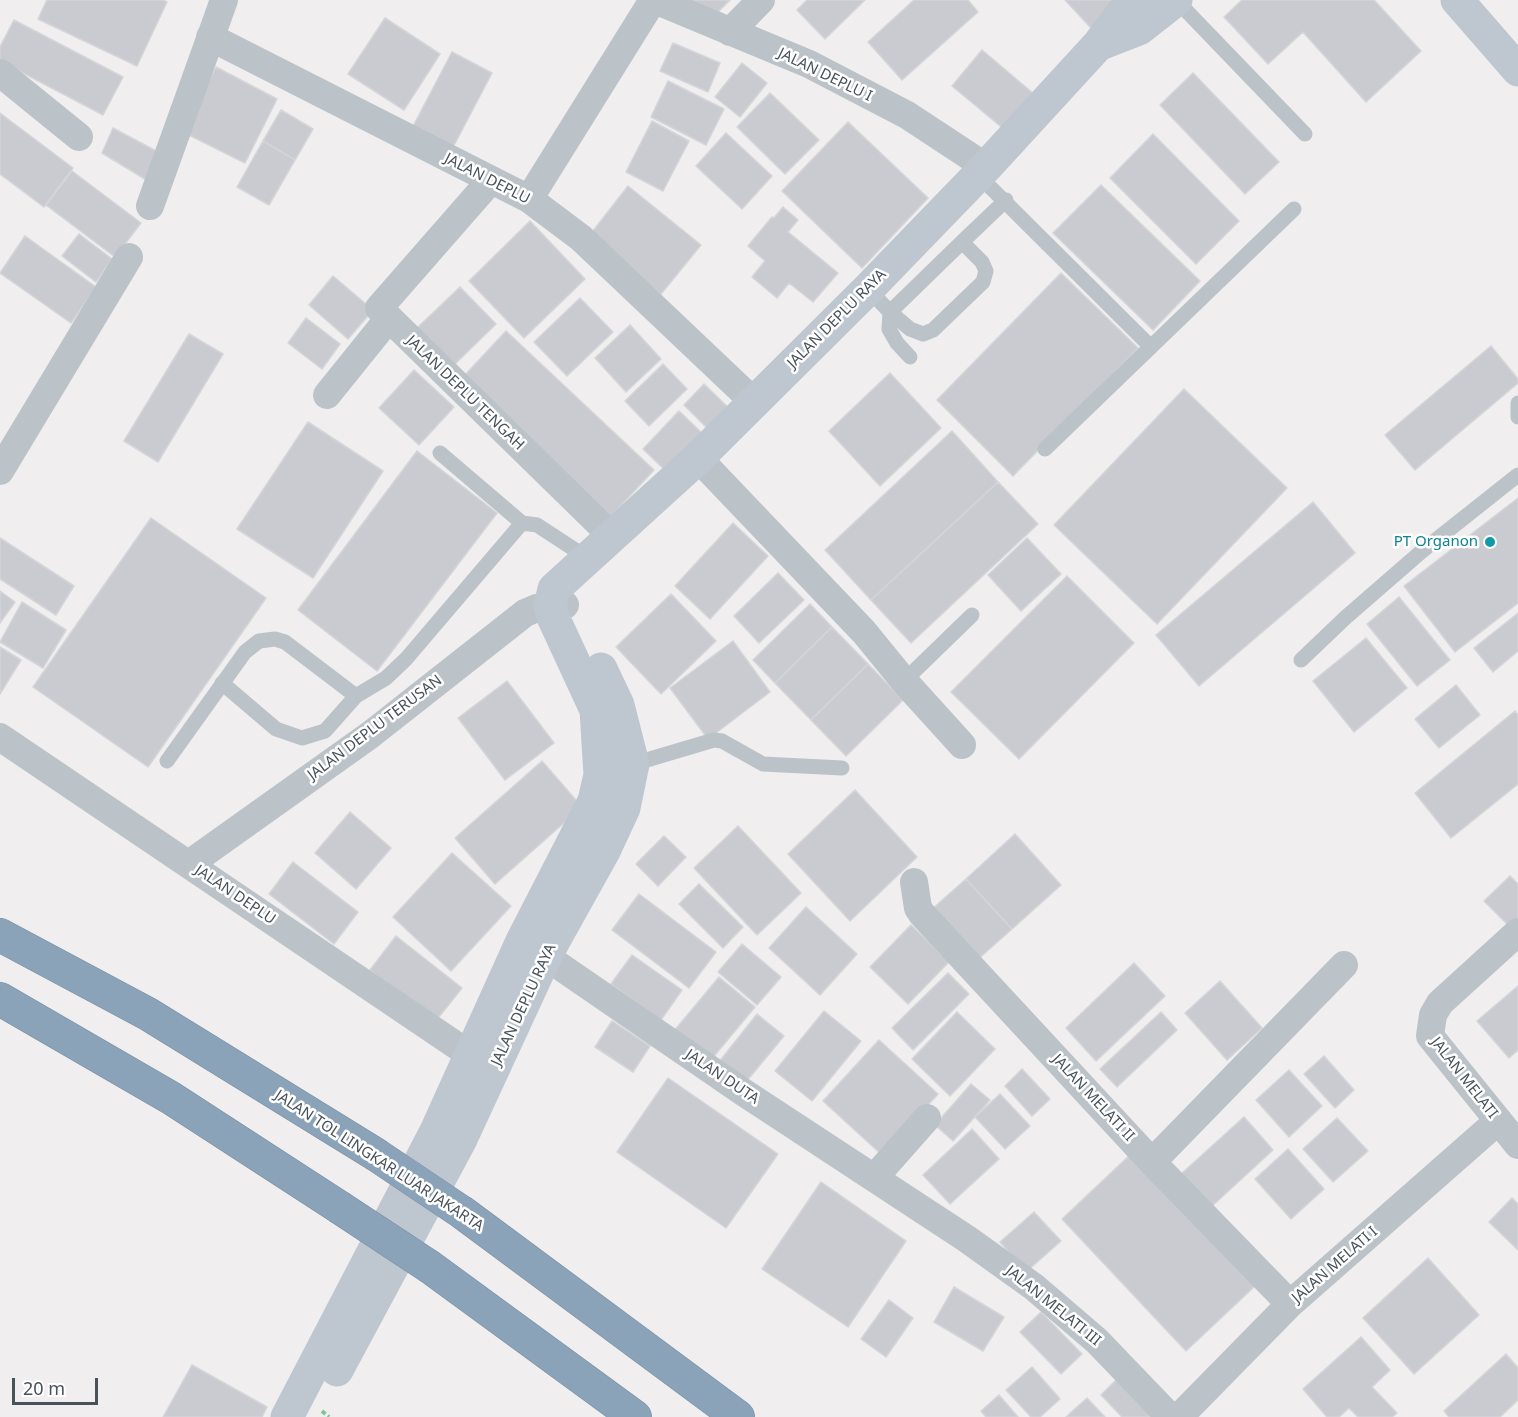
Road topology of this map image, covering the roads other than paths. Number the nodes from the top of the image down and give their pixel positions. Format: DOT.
graph roads {
  1 [pos="224,0"];
  2 [pos="654,0"];
  3 [pos="761,0"];
  4 [pos="1132,0"];
  5 [pos="1176,0"];
  6 [pos="1457,0"];
  7 [pos="730,32"];
  8 [pos="210,37"];
  9 [pos="1098,45"];
  10 [pos="1518,70"];
  11 [pos="0,73"];
  12 [pos="1305,134"];
  13 [pos="79,137"];
  14 [pos="982,171"];
  15 [pos="491,180"];
  16 [pos="529,199"];
  17 [pos="1006,200"];
  18 [pos="150,206"];
  19 [pos="1294,209"];
  20 [pos="962,242"];
  21 [pos="129,257"];
  22 [pos="868,289"];
  23 [pos="890,312"];
  24 [pos="390,318"];
  25 [pos="1151,347"];
  26 [pos="910,357"];
  27 [pos="327,395"];
  28 [pos="754,402"];
  29 [pos="1518,403"];
  30 [pos="1518,417"];
  31 [pos="1045,449"];
  32 [pos="440,453"];
  33 [pos="698,458"];
  34 [pos="0,471"];
  35 [pos="1518,475"];
  36 [pos="522,523"];
  37 [pos="613,537"];
  38 [pos="589,559"];
  39 [pos="560,597"];
  40 [pos="972,615"];
  41 [pos="1301,660"];
  42 [pos="904,681"];
  43 [pos="222,683"];
  44 [pos="356,696"];
  45 [pos="607,707"];
  46 [pos="0,737"];
  47 [pos="962,745"];
  48 [pos="167,761"];
  49 [pos="633,764"];
  50 [pos="842,768"];
  51 [pos="189,864"];
  52 [pos="914,882"];
  53 [pos="1518,932"];
  54 [pos="0,935"];
  55 [pos="534,948"];
  56 [pos="1344,965"];
  57 [pos="0,999"];
  58 [pos="0,1017"];
  59 [pos="56,1030"];
  60 [pos="469,1054"];
  61 [pos="927,1118"];
  62 [pos="1498,1121"];
  63 [pos="1518,1145"];
  64 [pos="1152,1162"];
  65 [pos="874,1178"];
  66 [pos="923,1211"];
  67 [pos="1290,1304"];
  68 [pos="287,1417"];
  69 [pos="310,1417"];
  70 [pos="635,1417"];
  71 [pos="738,1417"];
  72 [pos="1170,1417"];
  73 [pos="1179,1417"];
  1 -- 8 [label="street"];
  2 -- 7 [label="street, JALAN DEPLU I"];
  2 -- 16 [label="street"];
  3 -- 7 [label="street"];
  4 -- 9 [label="main road, JALAN DEPLU RAYA"];
  5 -- 9 [label="main road, JALAN DEPLU RAYA"];
  5 -- 12 [label="lane"];
  6 -- 10 [label="main road"];
  7 -- 14 [label="street, JALAN DEPLU I"];
  8 -- 15 [label="street, JALAN DEPLU"];
  8 -- 18 [label="street"];
  9 -- 14 [label="main road, JALAN DEPLU RAYA"];
  11 -- 13 [label="street"];
  14 -- 17 [label="lane"];
  14 -- 22 [label="main road, JALAN DEPLU RAYA"];
  15 -- 16 [label="street, JALAN DEPLU"];
  15 -- 24 [label="street"];
  16 -- 28 [label="street, JALAN DEPLU"];
  17 -- 20 [label="lane"];
  17 -- 25 [label="lane"];
  19 -- 25 [label="lane"];
  20 -- 23 [label="lane"];
  20 -- 23 [label="lane"];
  21 -- 34 [label="street"];
  22 -- 23 [label="lane"];
  22 -- 28 [label="main road, JALAN DEPLU RAYA"];
  23 -- 26 [label="lane"];
  24 -- 27 [label="street"];
  24 -- 37 [label="street, JALAN DEPLU TENGAH"];
  25 -- 31 [label="lane"];
  28 -- 33 [label="main road, JALAN DEPLU RAYA"];
  29 -- 30 [label="lane"];
  32 -- 36 [label="lane"];
  33 -- 37 [label="main road, JALAN DEPLU RAYA"];
  33 -- 42 [label="street"];
  35 -- 41 [label="lane"];
  36 -- 38 [label="lane"];
  36 -- 44 [label="lane"];
  37 -- 38 [label="main road, JALAN DEPLU RAYA"];
  38 -- 39 [label="main road, JALAN DEPLU RAYA"];
  39 -- 45 [label="main road, JALAN DEPLU RAYA"];
  39 -- 51 [label="street, JALAN DEPLU TERUSAN"];
  40 -- 42 [label="lane"];
  42 -- 47 [label="street"];
  43 -- 44 [label="lane"];
  43 -- 44 [label="lane"];
  43 -- 48 [label="lane"];
  45 -- 49 [label="main road, JALAN DEPLU RAYA"];
  45 -- 55 [label="main road, JALAN DEPLU RAYA"];
  46 -- 51 [label="street, JALAN DEPLU"];
  49 -- 50 [label="lane"];
  49 -- 55 [label="main road, JALAN DEPLU RAYA"];
  51 -- 60 [label="street, JALAN DEPLU"];
  52 -- 64 [label="street, JALAN MELATI II"];
  53 -- 62 [label="street, JALAN MELATI"];
  54 -- 71 [label="highway, JALAN TOL LINGKAR LUAR JAKARTA, bridge"];
  55 -- 60 [label="main road, JALAN DEPLU RAYA"];
  55 -- 65 [label="street, JALAN DUTA"];
  55 -- 69 [label="main road, JALAN DEPLU RAYA"];
  56 -- 64 [label="street"];
  57 -- 59 [label="highway"];
  58 -- 59 [label="highway"];
  59 -- 70 [label="highway, bridge"];
  60 -- 68 [label="main road, JALAN DEPLU RAYA"];
  61 -- 65 [label="street"];
  62 -- 63 [label="street, JALAN MELATI"];
  62 -- 67 [label="street, JALAN MELATI I"];
  64 -- 67 [label="street, JALAN MELATI II"];
  65 -- 66 [label="street, JALAN DUTA"];
  66 -- 72 [label="street, JALAN MELATI III"];
  67 -- 73 [label="street, JALAN MELATI I"];
}
